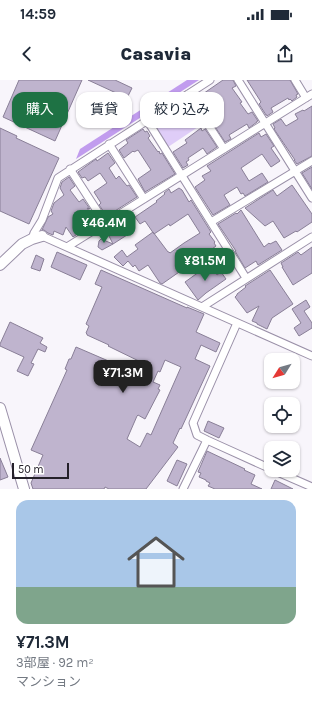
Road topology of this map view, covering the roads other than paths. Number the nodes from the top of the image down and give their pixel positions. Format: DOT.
graph roads {
  1 [pos="210,80"];
  2 [pos="238,80"];
  3 [pos="295,80"];
  4 [pos="191,92"];
  5 [pos="309,96"];
  6 [pos="265,123"];
  7 [pos="140,124"];
  8 [pos="152,128"];
  9 [pos="210,128"];
  10 [pos="109,144"];
  11 [pos="224,149"];
  12 [pos="312,161"];
  13 [pos="70,169"];
  14 [pos="296,171"];
  15 [pos="182,176"];
  16 [pos="312,198"];
  17 [pos="144,199"];
  18 [pos="211,222"];
  19 [pos="105,223"];
  20 [pos="37,237"];
  21 [pos="312,237"];
  22 [pos="67,247"];
  23 [pos="0,265"];
  24 [pos="246,278"];
  25 [pos="202,307"];
  26 [pos="237,323"];
  27 [pos="312,355"];
  28 [pos="0,408"];
  29 [pos="207,440"];
  30 [pos="264,466"];
  31 [pos="287,477"];
  32 [pos="308,487"];
  33 [pos="24,489"];
  34 [pos="182,489"];
  1 -- 4 [label="street"];
  2 -- 6 [label="street"];
  3 -- 5 [label="street"];
  5 -- 6 [label="street"];
  6 -- 11 [label="street"];
  6 -- 14 [label="street"];
  7 -- 10 [label="street"];
  8 -- 15 [label="street"];
  9 -- 11 [label="street"];
  10 -- 13 [label="street"];
  10 -- 17 [label="street"];
  11 -- 15 [label="street"];
  12 -- 14 [label="street"];
  13 -- 19 [label="street"];
  13 -- 20 [label="street"];
  14 -- 16 [label="street"];
  14 -- 18 [label="street"];
  15 -- 17 [label="street"];
  15 -- 18 [label="street"];
  17 -- 19 [label="street"];
  18 -- 24 [label="street"];
  19 -- 22 [label="street"];
  20 -- 22 [label="street"];
  20 -- 23 [label="street"];
  21 -- 24 [label="street"];
  22 -- 25 [label="street"];
  24 -- 25 [label="street"];
  25 -- 26 [label="street"];
  26 -- 27 [label="street"];
  26 -- 29 [label="street"];
  28 -- 33 [label="street"];
  29 -- 30 [label="street"];
  29 -- 34 [label="street"];
  31 -- 32 [label="street"];
}
